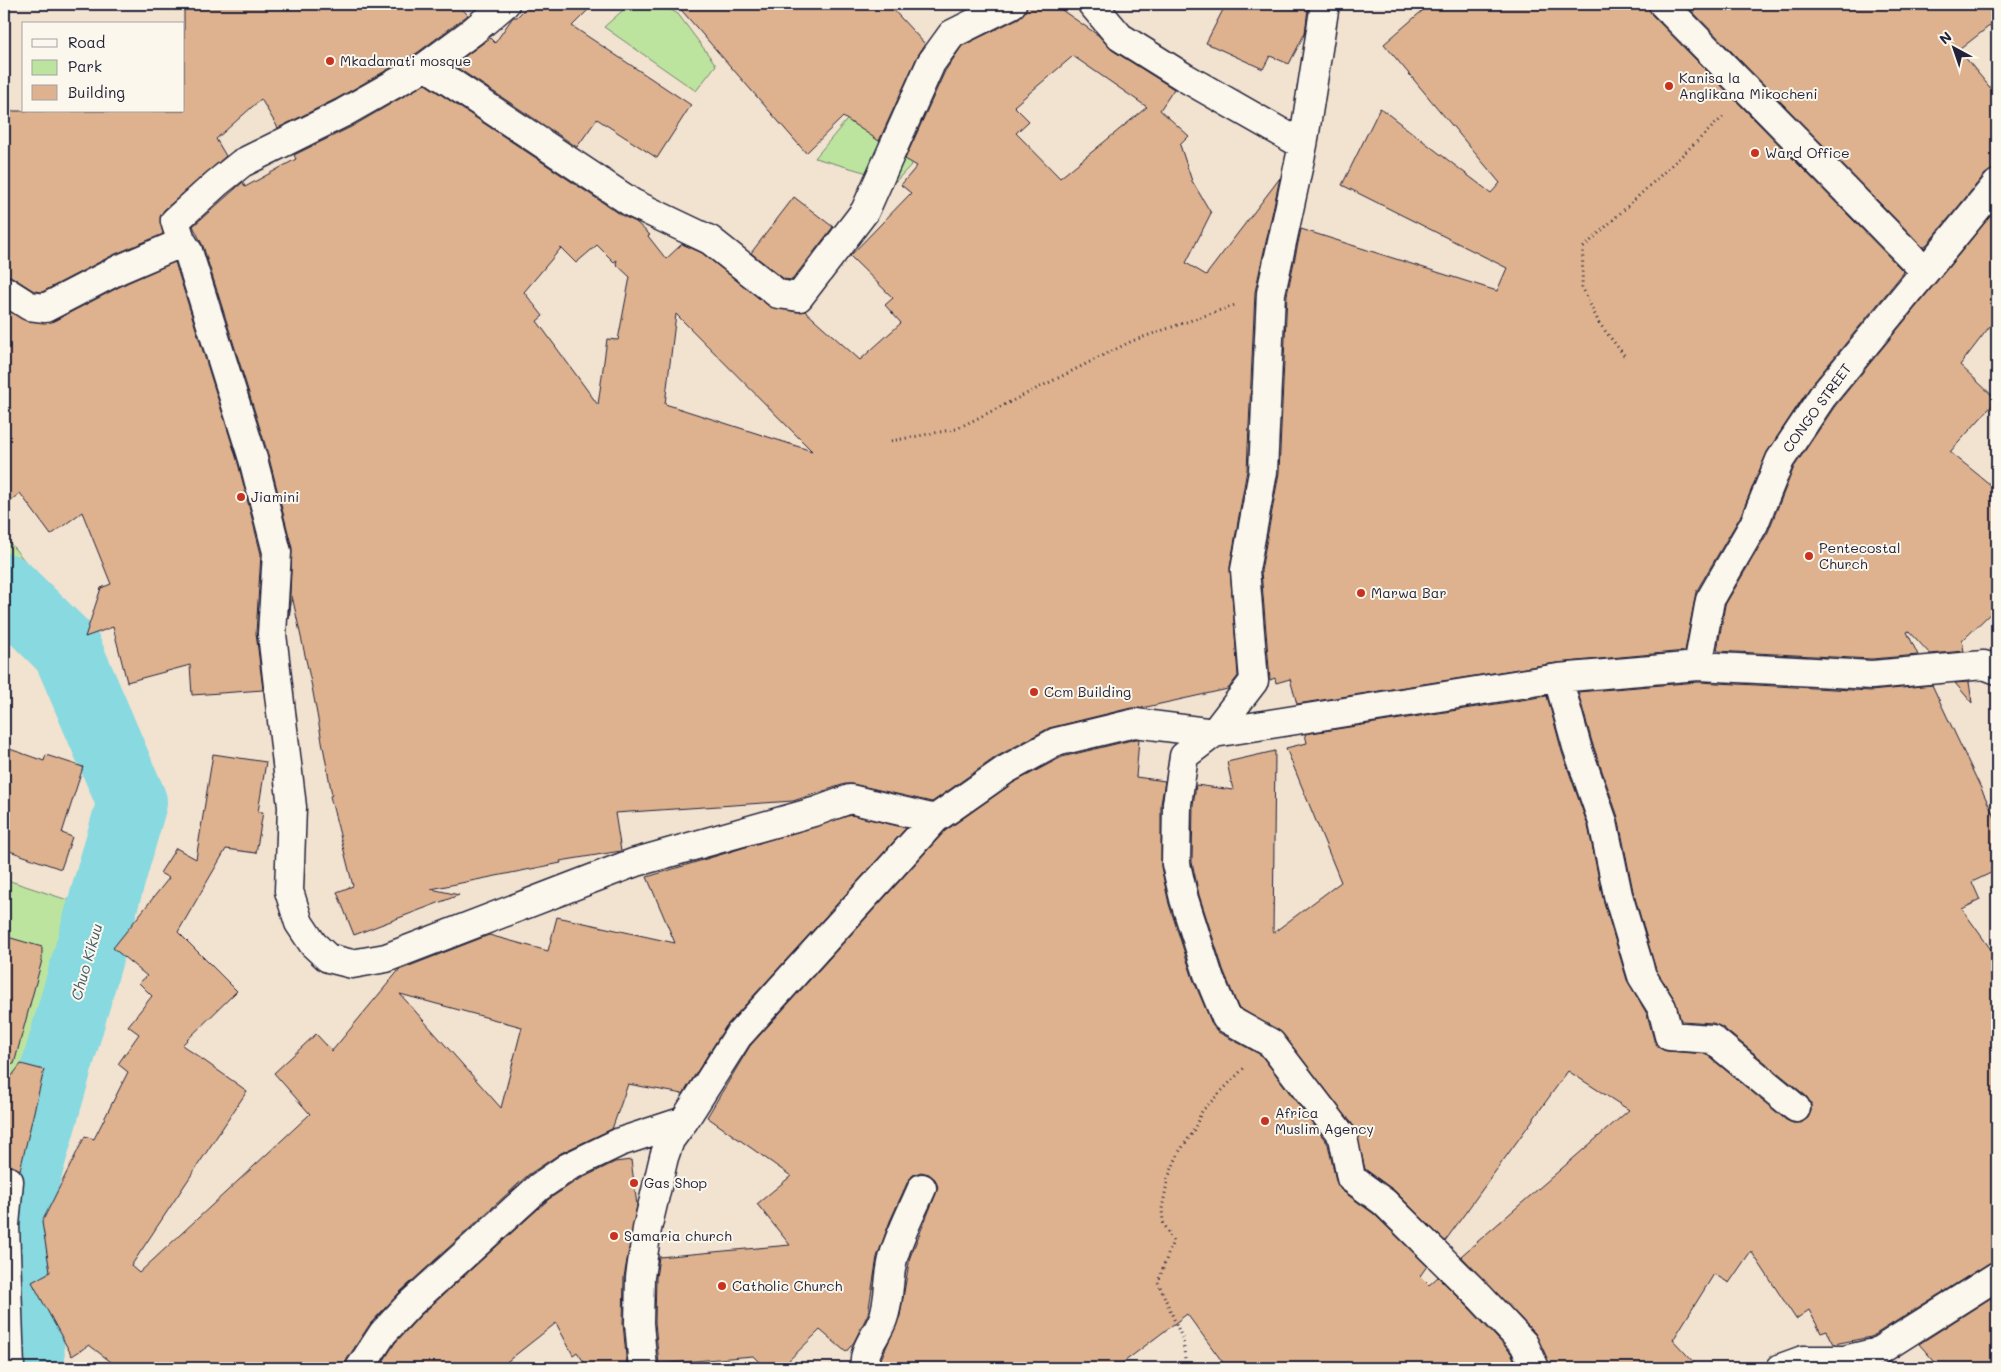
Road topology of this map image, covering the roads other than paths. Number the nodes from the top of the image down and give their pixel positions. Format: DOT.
graph roads {
  1 [pos="505,4"];
  2 [pos="1012,4"];
  3 [pos="1092,4"];
  4 [pos="1324,4"];
  5 [pos="1663,4"];
  6 [pos="426,66"];
  7 [pos="1303,145"];
  8 [pos="1997,184"];
  9 [pos="181,240"];
  10 [pos="1924,270"];
  11 [pos="4,290"];
  12 [pos="1698,666"];
  13 [pos="1997,670"];
  14 [pos="1558,678"];
  15 [pos="1214,733"];
  16 [pos="935,819"];
  17 [pos="1796,1108"];
  18 [pos="684,1121"];
  19 [pos="9,1180"];
  20 [pos="922,1188"];
  21 [pos="1997,1276"];
  22 [pos="10,1368"];
  23 [pos="360,1368"];
  24 [pos="643,1368"];
  25 [pos="865,1368"];
  26 [pos="1535,1368"];
  27 [pos="1781,1368"];
  1 -- 6 [label="street"];
  2 -- 6 [label="street"];
  3 -- 7 [label="street"];
  4 -- 7 [label="street"];
  5 -- 10 [label="street"];
  6 -- 9 [label="street"];
  7 -- 15 [label="street"];
  8 -- 10 [label="street, CONGO STREET"];
  9 -- 11 [label="street"];
  9 -- 16 [label="street"];
  10 -- 12 [label="street, CONGO STREET"];
  12 -- 13 [label="street"];
  12 -- 14 [label="street"];
  14 -- 15 [label="street"];
  14 -- 17 [label="street"];
  15 -- 16 [label="street"];
  15 -- 26 [label="street"];
  16 -- 18 [label="street"];
  18 -- 23 [label="street"];
  18 -- 24 [label="street"];
  19 -- 22 [label="street"];
  20 -- 25 [label="street"];
  21 -- 27 [label="street"];
}
